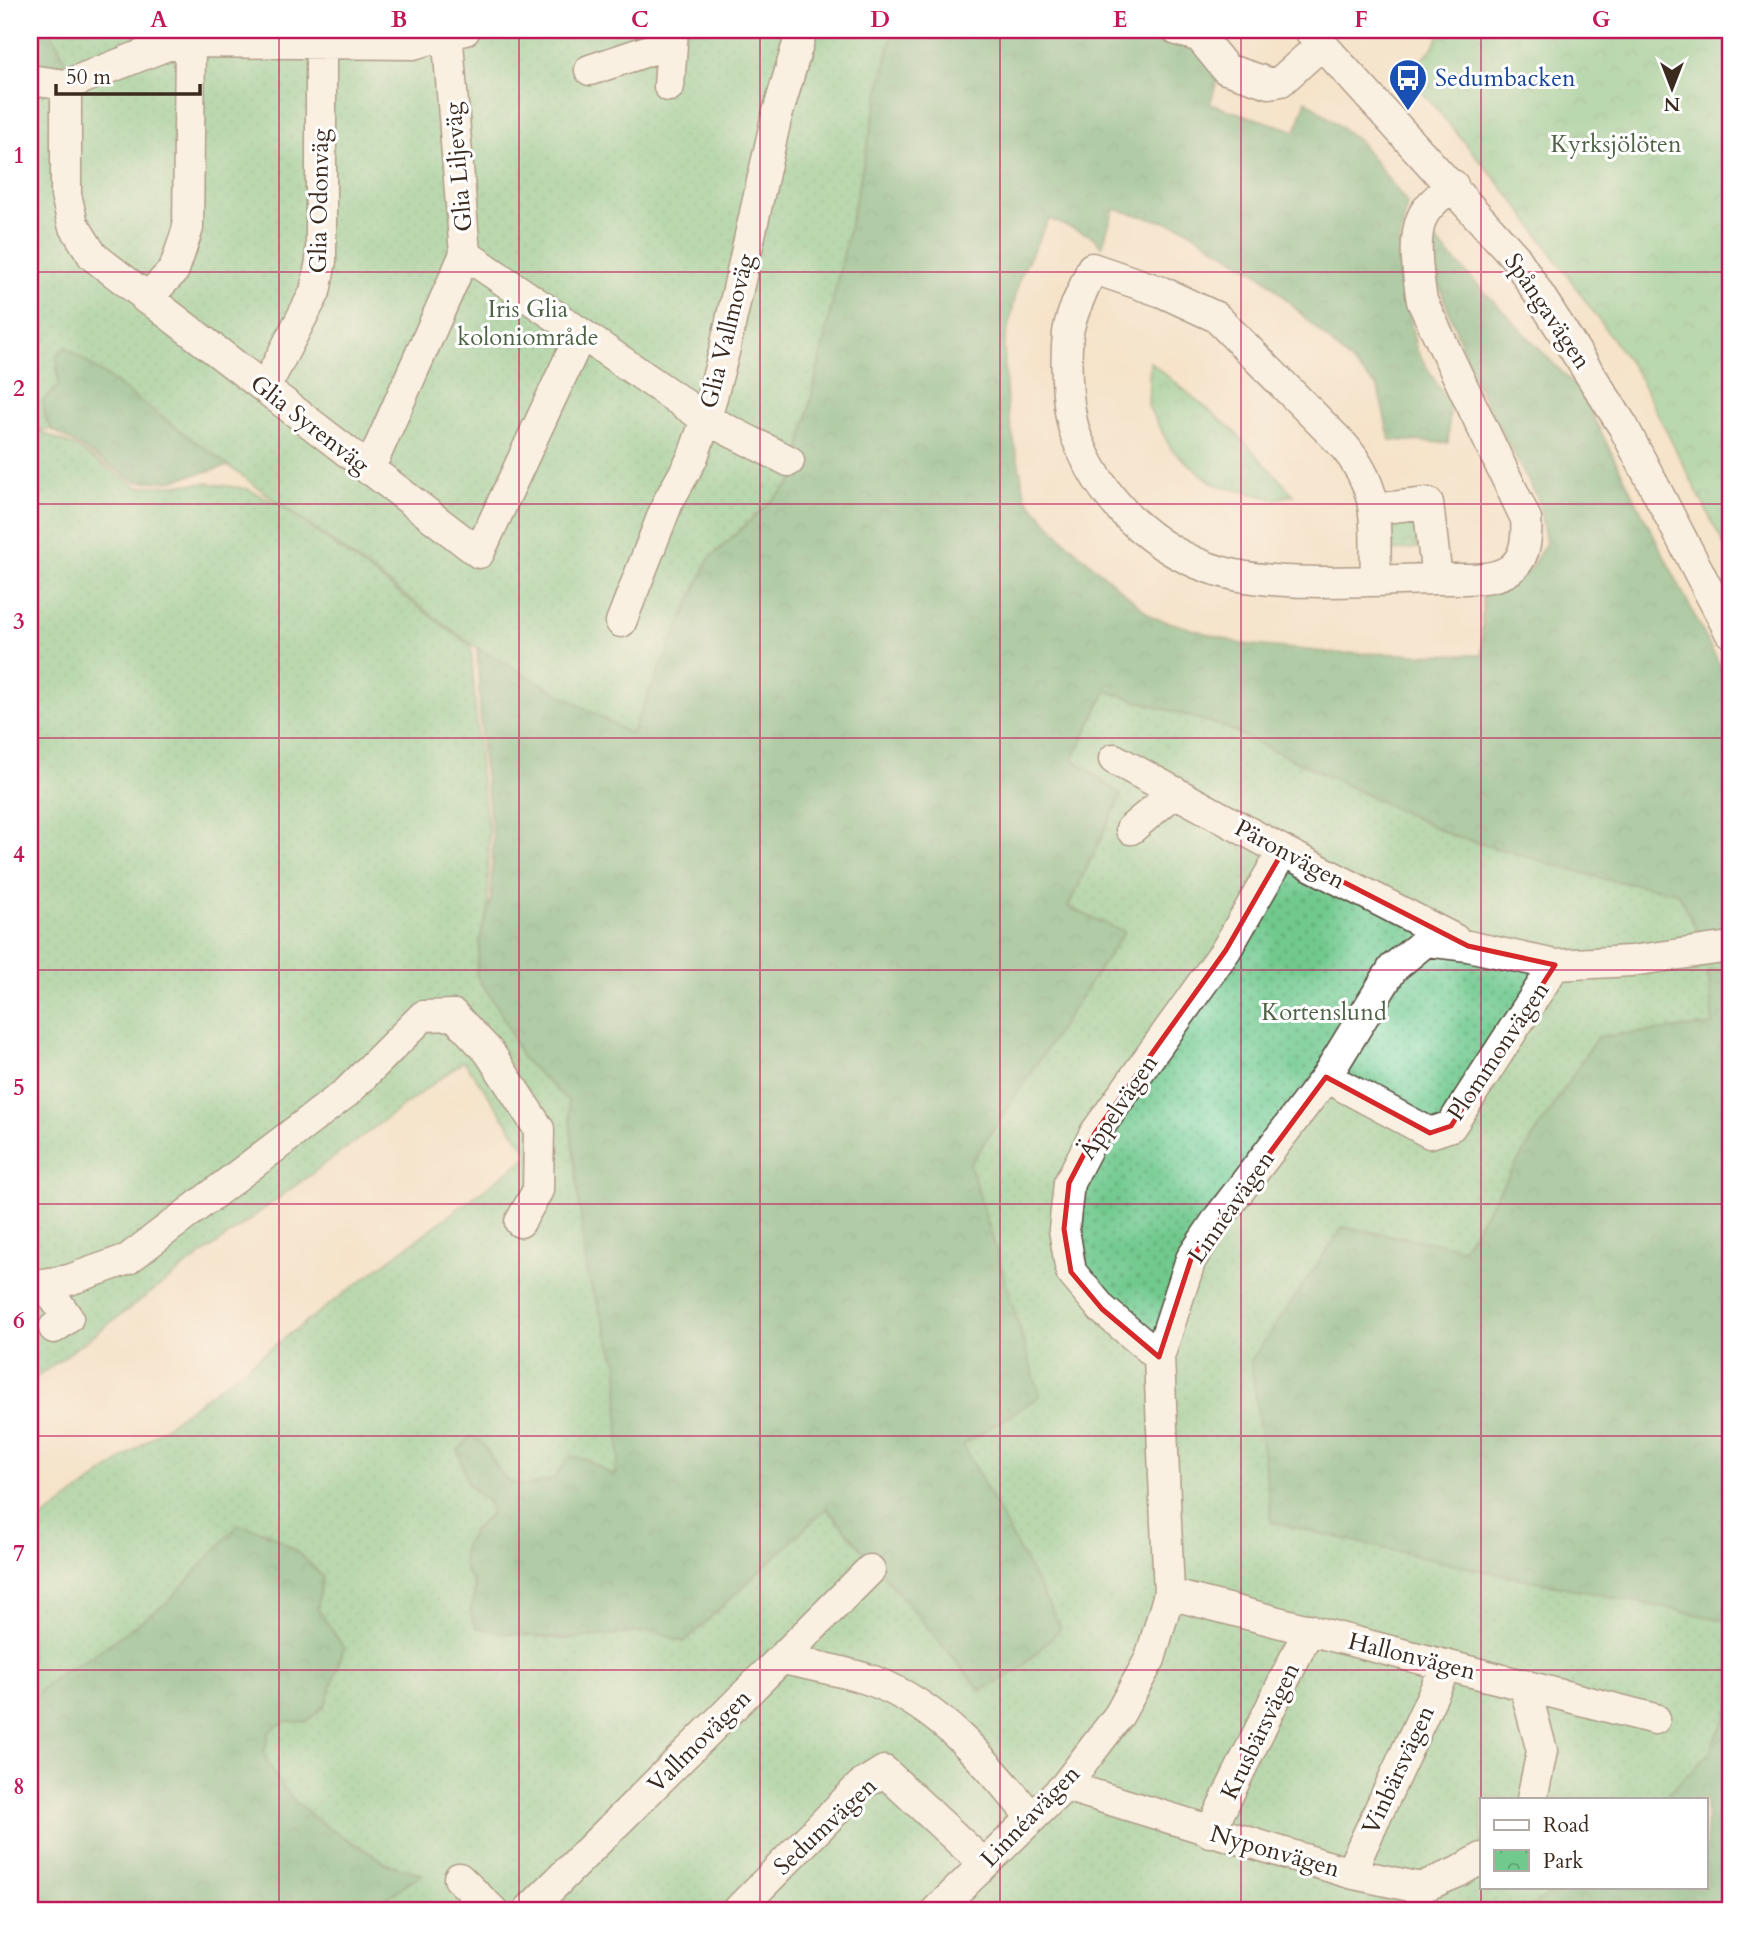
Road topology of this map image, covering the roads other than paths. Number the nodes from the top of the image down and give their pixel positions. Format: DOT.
graph roads {
  1 [pos="802,30"];
  2 [pos="1177,30"];
  3 [pos="453,32"];
  4 [pos="277,36"];
  5 [pos="672,36"];
  6 [pos="1316,37"];
  7 [pos="190,42"];
  8 [pos="321,43"];
  9 [pos="590,69"];
  10 [pos="30,80"];
  11 [pos="66,85"];
  12 [pos="669,86"];
  13 [pos="1453,185"];
  14 [pos="465,254"];
  15 [pos="146,299"];
  16 [pos="580,336"];
  17 [pos="265,388"];
  18 [pos="706,419"];
  19 [pos="789,461"];
  20 [pos="369,470"];
  21 [pos="1374,509"];
  22 [pos="1437,579"];
  23 [pos="1376,580"];
  24 [pos="621,622"];
  25 [pos="1730,632"];
  26 [pos="1114,759"];
  27 [pos="1175,792"];
  28 [pos="1131,829"];
  29 [pos="1283,851"];
  30 [pos="1468,946"];
  31 [pos="1730,947"];
  32 [pos="1555,965"];
  33 [pos="1326,1077"];
  34 [pos="520,1222"];
  35 [pos="37,1286"];
  36 [pos="54,1328"];
  37 [pos="1160,1357"];
  38 [pos="870,1570"];
  39 [pos="1169,1594"];
  40 [pos="1309,1629"];
  41 [pos="783,1659"];
  42 [pos="1446,1666"];
  43 [pos="1524,1684"];
  44 [pos="1656,1719"];
  45 [pos="1065,1786"];
  46 [pos="1532,1798"];
  47 [pos="1032,1818"];
  48 [pos="1210,1832"];
  49 [pos="1480,1859"];
  50 [pos="984,1864"];
  51 [pos="1350,1873"];
  52 [pos="458,1878"];
  53 [pos="493,1911"];
  54 [pos="528,1911"];
  55 [pos="737,1911"];
  56 [pos="936,1911"];
  1 -- 18 [label="street, Glia Vallmoväg"];
  2 -- 6 [label="street"];
  3 -- 8 [label="street"];
  3 -- 14 [label="street, Glia Liljeväg"];
  4 -- 7 [label="street"];
  4 -- 8 [label="street"];
  5 -- 9 [label="street"];
  5 -- 12 [label="street"];
  6 -- 13 [label="street, Spångavägen"];
  7 -- 11 [label="street"];
  7 -- 15 [label="street"];
  8 -- 17 [label="street, Glia Odonväg"];
  10 -- 11 [label="street"];
  11 -- 15 [label="street, Glia Syrenväg"];
  13 -- 22 [label="street"];
  13 -- 25 [label="street, Spångavägen"];
  14 -- 16 [label="street, Glia Liljeväg"];
  14 -- 20 [label="street"];
  15 -- 17 [label="street, Glia Syrenväg"];
  16 -- 18 [label="street, Glia Liljeväg"];
  16 -- 20 [label="street, Glia Syrenväg"];
  17 -- 20 [label="street, Glia Syrenväg"];
  18 -- 19 [label="street, Glia Liljeväg"];
  18 -- 24 [label="street, Glia Vallmoväg"];
  21 -- 22 [label="street"];
  21 -- 23 [label="street"];
  21 -- 23 [label="street"];
  22 -- 23 [label="street"];
  26 -- 27 [label="street, Päronvägen"];
  27 -- 28 [label="street"];
  27 -- 29 [label="street, Päronvägen"];
  29 -- 30 [label="street, Päronvägen"];
  29 -- 37 [label="street, Äppelvägen"];
  30 -- 32 [label="street, Linnéavägen"];
  30 -- 33 [label="street, Linnéavägen"];
  31 -- 32 [label="street, Linnéavägen"];
  32 -- 33 [label="street, Plommonvägen"];
  33 -- 37 [label="street, Linnéavägen"];
  34 -- 35 [label="street"];
  35 -- 36 [label="street"];
  37 -- 39 [label="street, Linnéavägen"];
  38 -- 41 [label="street, Vallmovägen"];
  39 -- 40 [label="street, Hallonvägen"];
  39 -- 45 [label="street, Linnéavägen"];
  40 -- 42 [label="street, Hallonvägen"];
  40 -- 48 [label="street, Krusbärsvägen"];
  41 -- 47 [label="street"];
  41 -- 54 [label="street, Vallmovägen"];
  42 -- 43 [label="street, Hallonvägen"];
  42 -- 51 [label="street, Vinbärsvägen"];
  43 -- 44 [label="street, Hallonvägen"];
  43 -- 46 [label="street"];
  45 -- 47 [label="street, Linnéavägen"];
  45 -- 48 [label="street, Nyponvägen"];
  47 -- 50 [label="street, Linnéavägen"];
  48 -- 51 [label="street, Nyponvägen"];
  49 -- 51 [label="street, Nyponvägen"];
  50 -- 55 [label="street, Sedumvägen"];
  50 -- 56 [label="street, Linnéavägen"];
  52 -- 53 [label="street"];
}
